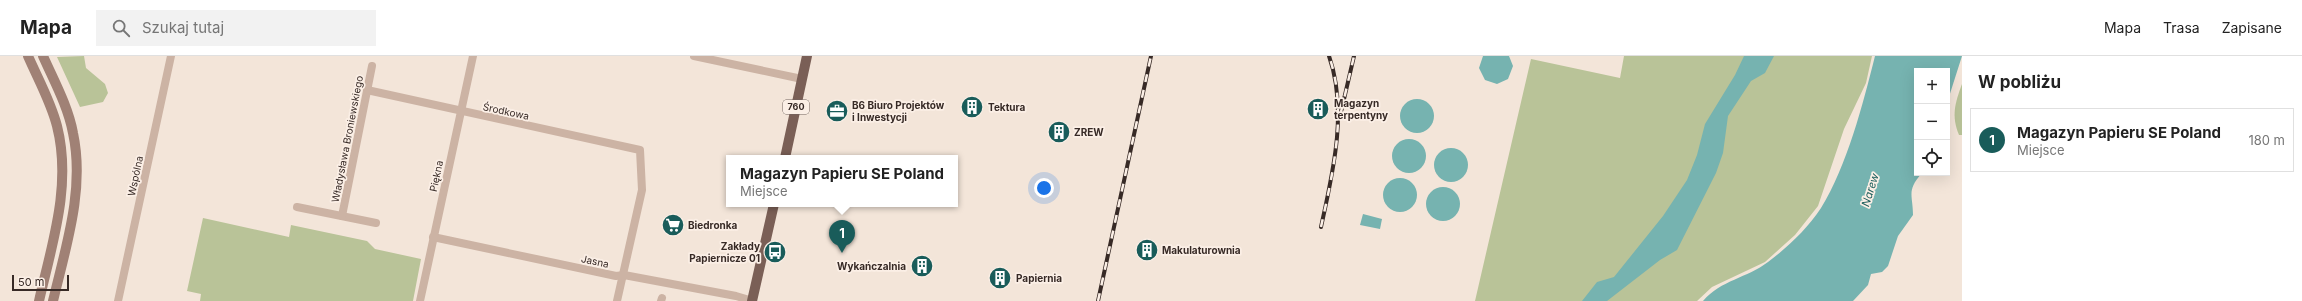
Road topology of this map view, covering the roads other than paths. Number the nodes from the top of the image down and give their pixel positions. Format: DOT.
graph roads {
  1 [pos="28,56"];
  2 [pos="43,56"];
  3 [pos="170,56"];
  4 [pos="473,56"];
  5 [pos="694,56"];
  6 [pos="807,56"];
  7 [pos="372,66"];
  8 [pos="802,79"];
  9 [pos="367,90"];
  10 [pos="461,111"];
  11 [pos="786,155"];
  12 [pos="296,207"];
  13 [pos="773,207"];
  14 [pos="342,216"];
  15 [pos="376,223"];
  16 [pos="433,237"];
  17 [pos="624,275"];
  18 [pos="39,301"];
  19 [pos="53,301"];
  20 [pos="118,301"];
  21 [pos="420,301"];
  22 [pos="617,301"];
  23 [pos="752,301"];
  1 -- 18 [label="main road"];
  2 -- 19 [label="main road"];
  3 -- 20 [label="street, Wspólna"];
  4 -- 10 [label="street, Piękna"];
  5 -- 8 [label="street"];
  6 -- 8 [label="main road, 760"];
  7 -- 9 [label="street, Władysława Broniewskiego"];
  8 -- 11 [label="main road, 760"];
  9 -- 10 [label="street, Środkowa"];
  9 -- 14 [label="street, Władysława Broniewskiego"];
  10 -- 16 [label="street, Piękna"];
  10 -- 17 [label="street, Środkowa"];
  12 -- 14 [label="street"];
  13 -- 23 [label="main road"];
  14 -- 15 [label="street"];
  16 -- 17 [label="street, Jasna"];
  16 -- 21 [label="street, Piękna"];
  17 -- 22 [label="street"];
  17 -- 23 [label="street, Jasna"];
}
